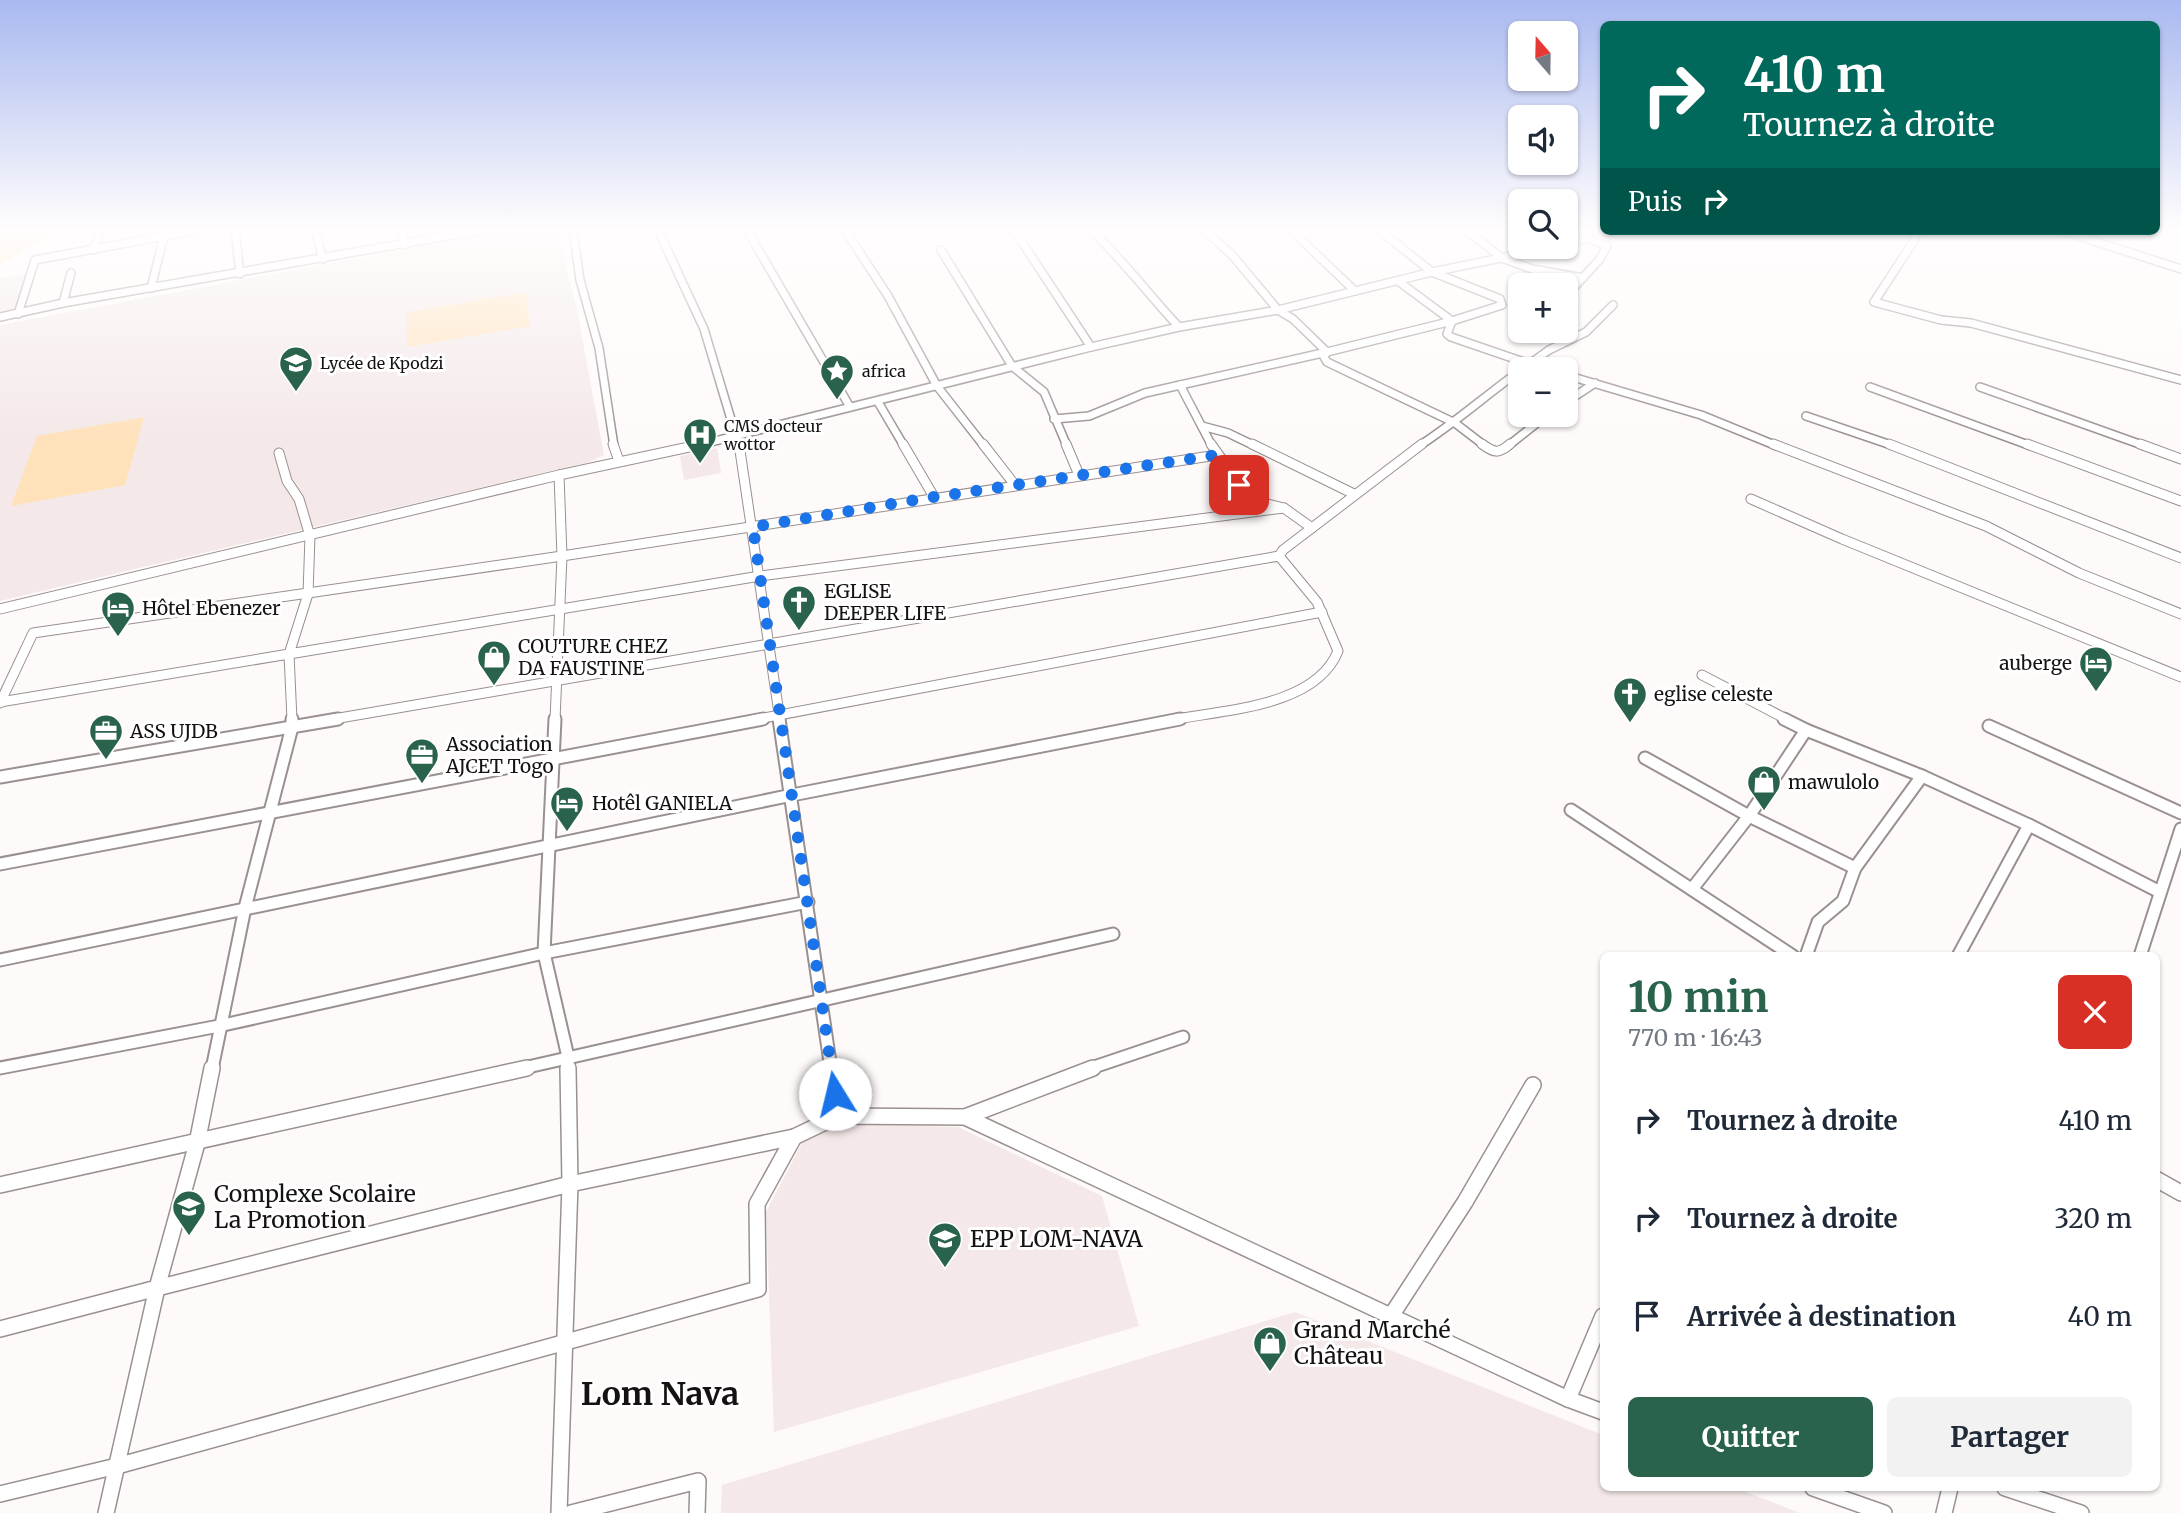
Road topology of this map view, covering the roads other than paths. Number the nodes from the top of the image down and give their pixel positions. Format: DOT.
graph roads {
  1 [pos="22,301"];
  2 [pos="77,301"];
  3 [pos="586,301"];
  4 [pos="691,301"];
  5 [pos="788,301"];
  6 [pos="891,301"];
  7 [pos="972,301"];
  8 [pos="1060,301"];
  9 [pos="1154,301"];
  10 [pos="1270,301"];
  11 [pos="1316,301"];
  12 [pos="1424,301"];
  13 [pos="1500,301"];
  14 [pos="1875,301"];
  15 [pos="63,303"];
  16 [pos="1613,304"];
  17 [pos="1278,310"];
  18 [pos="18,314"];
  19 [pos="0,317"];
  20 [pos="1452,321"];
  21 [pos="1179,327"];
  22 [pos="1091,347"];
  23 [pos="1327,352"];
  24 [pos="1538,357"];
  25 [pos="1508,362"];
  26 [pos="1012,366"];
  27 [pos="1578,378"];
  28 [pos="1508,379"];
  29 [pos="2181,380"];
  30 [pos="1595,383"];
  31 [pos="1180,385"];
  32 [pos="937,386"];
  33 [pos="1870,387"];
  34 [pos="1980,387"];
  35 [pos="1578,394"];
  36 [pos="878,401"];
  37 [pos="850,407"];
  38 [pos="1807,416"];
  39 [pos="1054,419"];
  40 [pos="1455,424"];
  41 [pos="1202,426"];
  42 [pos="1533,427"];
  43 [pos="738,437"];
  44 [pos="279,453"];
  45 [pos="1217,455"];
  46 [pos="2181,459"];
  47 [pos="620,461"];
  48 [pos="559,475"];
  49 [pos="1079,475"];
  50 [pos="1014,485"];
  51 [pos="1354,494"];
  52 [pos="934,497"];
  53 [pos="1751,499"];
  54 [pos="2181,501"];
  55 [pos="1284,508"];
  56 [pos="753,527"];
  57 [pos="1312,528"];
  58 [pos="310,536"];
  59 [pos="562,556"];
  60 [pos="1279,556"];
  61 [pos="2181,558"];
  62 [pos="760,576"];
  63 [pos="307,594"];
  64 [pos="0,609"];
  65 [pos="558,609"];
  66 [pos="1322,612"];
  67 [pos="2181,614"];
  68 [pos="769,644"];
  69 [pos="289,654"];
  70 [pos="1702,676"];
  71 [pos="2181,677"];
  72 [pos="554,681"];
  73 [pos="0,702"];
  74 [pos="781,714"];
  75 [pos="1989,726"];
  76 [pos="292,727"];
  77 [pos="1806,730"];
  78 [pos="553,757"];
  79 [pos="1645,758"];
  80 [pos="0,776"];
  81 [pos="1922,776"];
  82 [pos="792,795"];
  83 [pos="1571,810"];
  84 [pos="2181,813"];
  85 [pos="269,814"];
  86 [pos="1749,816"];
  87 [pos="2029,825"];
  88 [pos="2181,829"];
  89 [pos="547,847"];
  90 [pos="0,864"];
  91 [pos="1855,868"];
  92 [pos="1692,889"];
  93 [pos="2160,892"];
  94 [pos="808,902"];
  95 [pos="245,908"];
  96 [pos="1113,934"];
  97 [pos="1787,952"];
  98 [pos="1807,952"];
  99 [pos="1960,952"];
  100 [pos="2141,952"];
  101 [pos="544,953"];
  102 [pos="0,960"];
  103 [pos="820,1002"];
  104 [pos="219,1026"];
  105 [pos="1183,1037"];
  106 [pos="568,1057"];
  107 [pos="0,1068"];
  108 [pos="1533,1084"];
  109 [pos="838,1116"];
  110 [pos="965,1117"];
  111 [pos="794,1136"];
  112 [pos="197,1143"];
  113 [pos="2160,1181"];
  114 [pos="570,1184"];
  115 [pos="0,1185"];
  116 [pos="2181,1193"];
  117 [pos="157,1288"];
  118 [pos="1391,1316"];
  119 [pos="1600,1323"];
  120 [pos="0,1329"];
  121 [pos="563,1344"];
  122 [pos="1568,1399"];
  123 [pos="1600,1411"];
  124 [pos="117,1466"];
  125 [pos="1822,1491"];
  126 [pos="1949,1491"];
  127 [pos="2014,1491"];
  128 [pos="0,1494"];
  129 [pos="106,1513"];
  130 [pos="559,1513"];
  131 [pos="571,1513"];
  132 [pos="696,1513"];
  133 [pos="1884,1513"];
  134 [pos="1944,1513"];
  135 [pos="2081,1513"];
  1 -- 18 [label="street"];
  2 -- 15 [label="street"];
  3 -- 47 [label="street"];
  4 -- 43 [label="street"];
  5 -- 37 [label="street"];
  6 -- 32 [label="street"];
  7 -- 26 [label="street"];
  8 -- 22 [label="street"];
  9 -- 21 [label="street"];
  10 -- 17 [label="street"];
  11 -- 17 [label="street"];
  12 -- 20 [label="street"];
  13 -- 20 [label="street"];
  14 -- 29 [label="street"];
  15 -- 18 [label="street"];
  16 -- 24 [label="street"];
  17 -- 21 [label="street"];
  17 -- 23 [label="street"];
  18 -- 19 [label="street"];
  20 -- 23 [label="street"];
  20 -- 25 [label="street"];
  21 -- 22 [label="street"];
  22 -- 26 [label="street"];
  23 -- 31 [label="street"];
  23 -- 40 [label="street"];
  26 -- 32 [label="street"];
  26 -- 39 [label="street"];
  27 -- 30 [label="street"];
  28 -- 40 [label="street"];
  30 -- 35 [label="street"];
  30 -- 67 [label="street"];
  31 -- 39 [label="street"];
  31 -- 41 [label="street"];
  32 -- 36 [label="street"];
  32 -- 50 [label="street"];
  33 -- 54 [label="street"];
  34 -- 46 [label="street"];
  36 -- 37 [label="street"];
  36 -- 52 [label="street"];
  37 -- 43 [label="street"];
  38 -- 61 [label="street"];
  39 -- 49 [label="street"];
  40 -- 42 [label="street"];
  40 -- 51 [label="street"];
  41 -- 45 [label="street"];
  41 -- 51 [label="street"];
  43 -- 47 [label="street"];
  43 -- 56 [label="street"];
  44 -- 58 [label="street"];
  45 -- 49 [label="street"];
  45 -- 55 [label="street"];
  47 -- 48 [label="street"];
  48 -- 58 [label="street"];
  48 -- 59 [label="street"];
  49 -- 50 [label="street"];
  50 -- 52 [label="street"];
  51 -- 57 [label="street"];
  52 -- 56 [label="street"];
  53 -- 71 [label="street"];
  55 -- 57 [label="street"];
  55 -- 62 [label="street"];
  56 -- 59 [label="street"];
  56 -- 62 [label="street"];
  57 -- 60 [label="street"];
  58 -- 63 [label="street"];
  58 -- 64 [label="street"];
  59 -- 63 [label="street"];
  59 -- 65 [label="street"];
  60 -- 66 [label="street"];
  60 -- 68 [label="street"];
  62 -- 65 [label="street"];
  62 -- 68 [label="street"];
  63 -- 69 [label="street"];
  63 -- 73 [label="street"];
  65 -- 69 [label="street"];
  65 -- 72 [label="street"];
  66 -- 74 [label="street"];
  66 -- 82 [label="street"];
  68 -- 72 [label="street"];
  68 -- 74 [label="street"];
  69 -- 73 [label="street"];
  69 -- 76 [label="street"];
  70 -- 77 [label="street"];
  72 -- 76 [label="street"];
  72 -- 78 [label="street"];
  74 -- 78 [label="street"];
  74 -- 82 [label="street"];
  75 -- 84 [label="street"];
  76 -- 80 [label="street"];
  76 -- 85 [label="street"];
  77 -- 81 [label="street"];
  77 -- 86 [label="street"];
  78 -- 85 [label="street"];
  78 -- 89 [label="street"];
  79 -- 86 [label="street"];
  81 -- 87 [label="street"];
  81 -- 91 [label="street"];
  82 -- 89 [label="street"];
  82 -- 94 [label="street"];
  83 -- 92 [label="street"];
  85 -- 90 [label="street"];
  85 -- 95 [label="street"];
  86 -- 91 [label="street"];
  86 -- 92 [label="street"];
  87 -- 93 [label="street"];
  87 -- 99 [label="street"];
  88 -- 93 [label="street"];
  89 -- 95 [label="street"];
  89 -- 101 [label="street"];
  91 -- 98 [label="street"];
  92 -- 97 [label="street"];
  93 -- 100 [label="street"];
  94 -- 101 [label="street"];
  94 -- 103 [label="street"];
  95 -- 102 [label="street"];
  95 -- 104 [label="street"];
  96 -- 103 [label="street"];
  101 -- 104 [label="street"];
  101 -- 106 [label="street"];
  103 -- 106 [label="street"];
  103 -- 109 [label="street"];
  104 -- 107 [label="street"];
  104 -- 112 [label="street"];
  105 -- 110 [label="street"];
  106 -- 112 [label="street"];
  106 -- 114 [label="street"];
  108 -- 118 [label="street"];
  109 -- 110 [label="street"];
  109 -- 111 [label="street"];
  110 -- 118 [label="street"];
  111 -- 114 [label="street"];
  111 -- 121 [label="street"];
  112 -- 115 [label="street"];
  112 -- 117 [label="street"];
  113 -- 116 [label="street"];
  114 -- 117 [label="street"];
  114 -- 121 [label="street"];
  117 -- 120 [label="street"];
  117 -- 124 [label="street"];
  118 -- 122 [label="street"];
  119 -- 122 [label="street"];
  121 -- 124 [label="street"];
  121 -- 130 [label="street"];
  122 -- 123 [label="street"];
  124 -- 128 [label="street"];
  124 -- 129 [label="street"];
  125 -- 133 [label="street"];
  126 -- 134 [label="street"];
  127 -- 135 [label="street"];
  131 -- 132 [label="street"];
}
